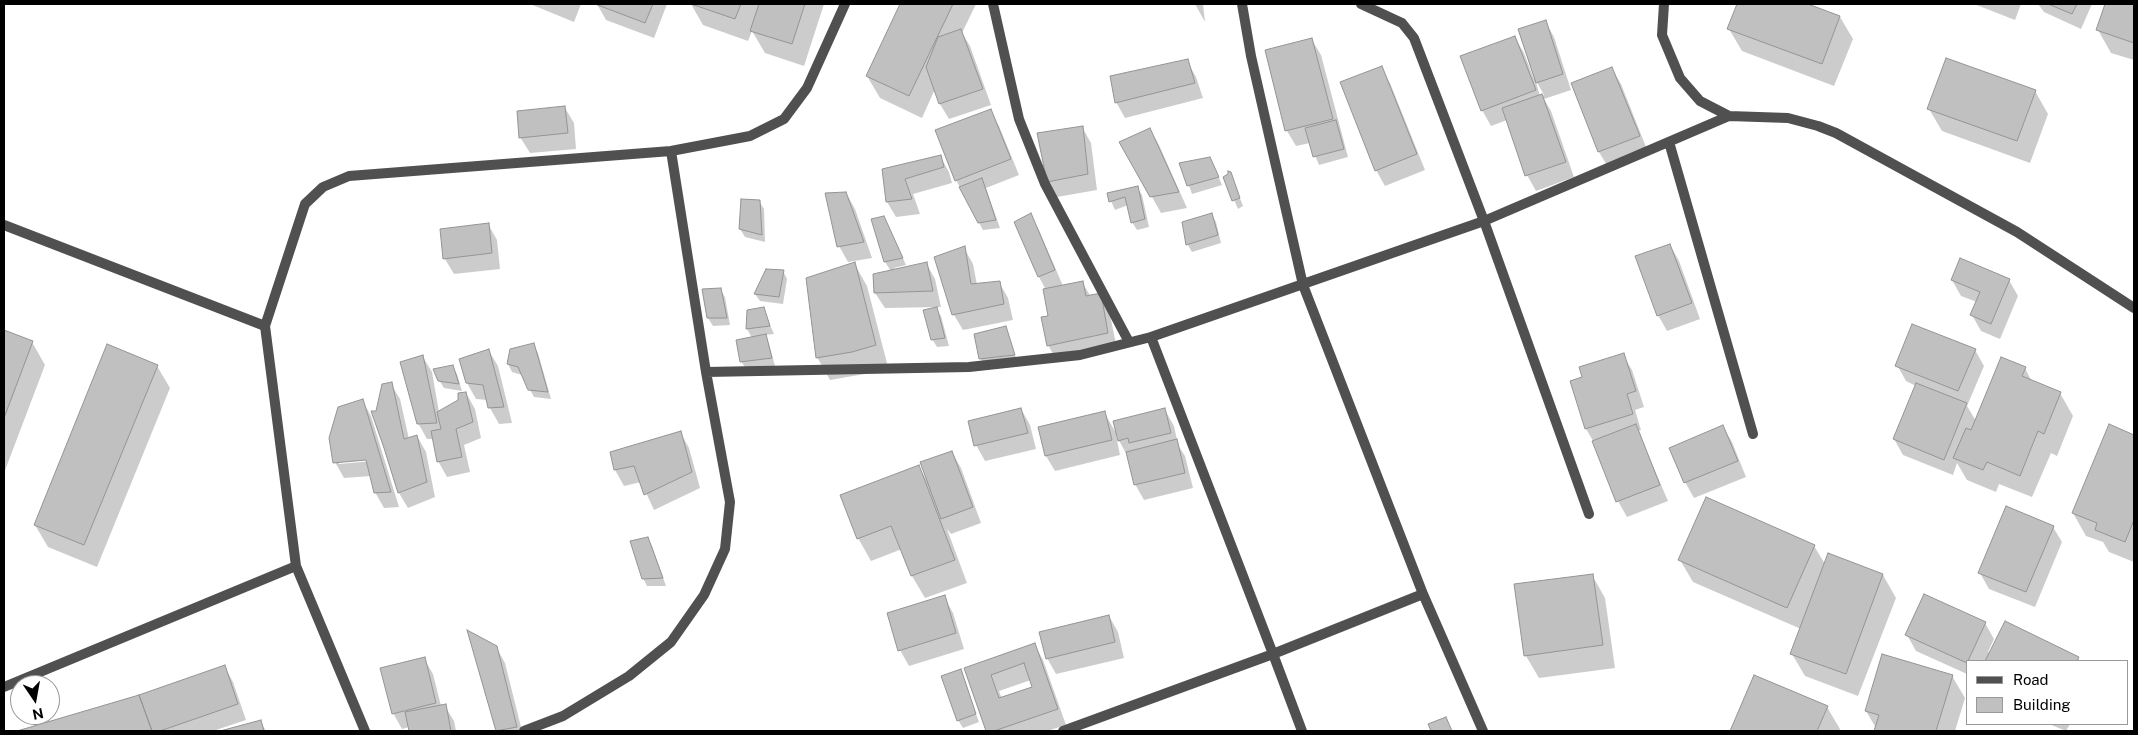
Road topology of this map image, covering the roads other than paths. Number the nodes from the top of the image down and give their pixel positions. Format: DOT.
graph roads {
  1 [pos="845,4"];
  2 [pos="993,4"];
  3 [pos="1242,4"];
  4 [pos="1361,4"];
  5 [pos="1664,4"];
  6 [pos="1728,116"];
  7 [pos="1669,142"];
  8 [pos="671,151"];
  9 [pos="1484,221"];
  10 [pos="4,225"];
  11 [pos="1303,285"];
  12 [pos="2134,308"];
  13 [pos="265,326"];
  14 [pos="1151,337"];
  15 [pos="1130,342"];
  16 [pos="706,372"];
  17 [pos="1753,434"];
  18 [pos="1590,514"];
  19 [pos="296,566"];
  20 [pos="1423,594"];
  21 [pos="1273,654"];
  22 [pos="4,687"];
  23 [pos="365,731"];
  24 [pos="524,731"];
  25 [pos="1063,731"];
  26 [pos="1302,731"];
  27 [pos="1483,731"];
  1 -- 8 [label="street"];
  2 -- 15 [label="street"];
  3 -- 11 [label="street"];
  4 -- 9 [label="street"];
  5 -- 6 [label="street"];
  6 -- 7 [label="street"];
  6 -- 12 [label="street"];
  7 -- 9 [label="street"];
  7 -- 17 [label="street"];
  8 -- 13 [label="street"];
  8 -- 16 [label="street"];
  9 -- 11 [label="street"];
  9 -- 18 [label="street"];
  10 -- 13 [label="street"];
  11 -- 14 [label="street"];
  11 -- 20 [label="street"];
  13 -- 19 [label="street"];
  14 -- 15 [label="street"];
  14 -- 21 [label="street"];
  15 -- 16 [label="street"];
  16 -- 24 [label="street"];
  19 -- 22 [label="street"];
  19 -- 23 [label="street"];
  20 -- 21 [label="street"];
  20 -- 27 [label="street"];
  21 -- 25 [label="street"];
  21 -- 26 [label="street"];
}
